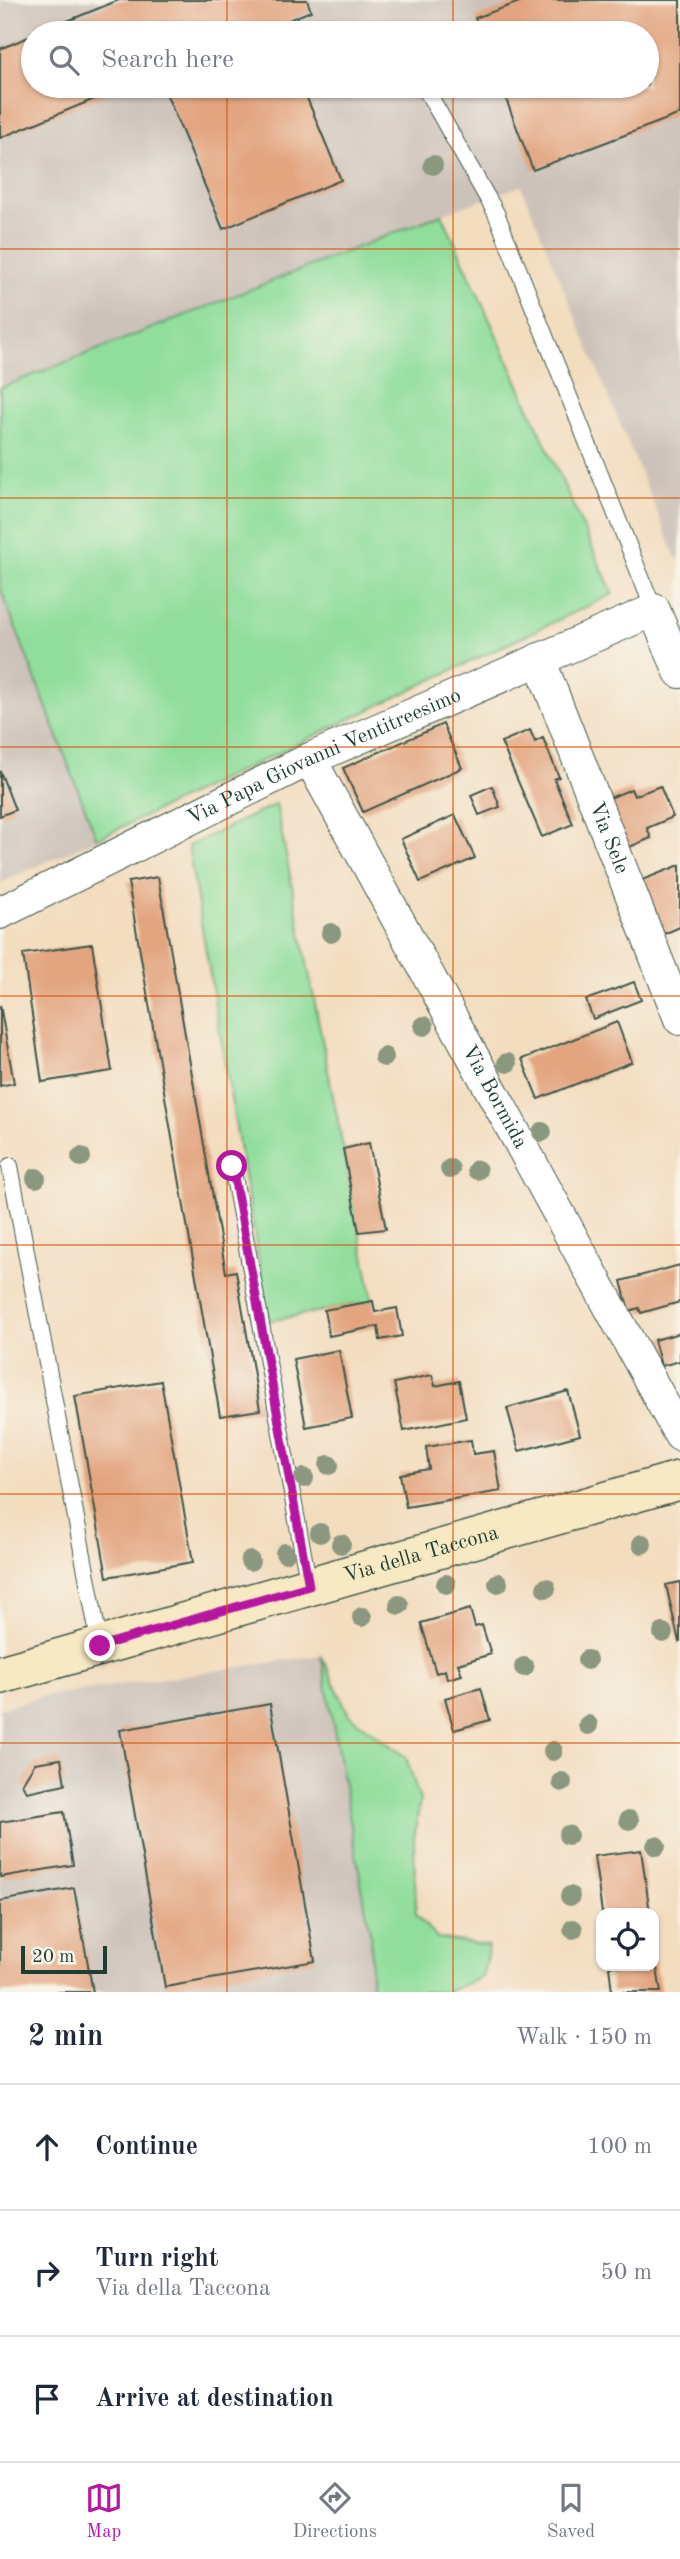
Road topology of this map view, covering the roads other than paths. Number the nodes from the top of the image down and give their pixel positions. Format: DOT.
graph roads {
  1 [pos="431,98"];
  2 [pos="654,610"];
  3 [pos="539,659"];
  4 [pos="680,672"];
  5 [pos="310,759"];
  6 [pos="0,913"];
  7 [pos="680,1020"];
  8 [pos="10,1166"];
  9 [pos="232,1166"];
  10 [pos="680,1435"];
  11 [pos="680,1480"];
  12 [pos="309,1586"];
  13 [pos="100,1646"];
  14 [pos="0,1675"];
  1 -- 2 [label="lane"];
  2 -- 3 [label="street, Via Papa Giovanni Ventitreesimo"];
  2 -- 4 [label="street"];
  3 -- 5 [label="street, Via Papa Giovanni Ventitreesimo"];
  3 -- 7 [label="street, Via Sele"];
  5 -- 6 [label="street, Via Papa Giovanni Ventitreesimo"];
  5 -- 10 [label="street, Via Bormida"];
  8 -- 13 [label="lane"];
  9 -- 12 [label="lane"];
  11 -- 12 [label="main road, Via della Taccona"];
  12 -- 13 [label="main road, Via della Taccona"];
  13 -- 14 [label="main road, Via della Taccona"];
}
